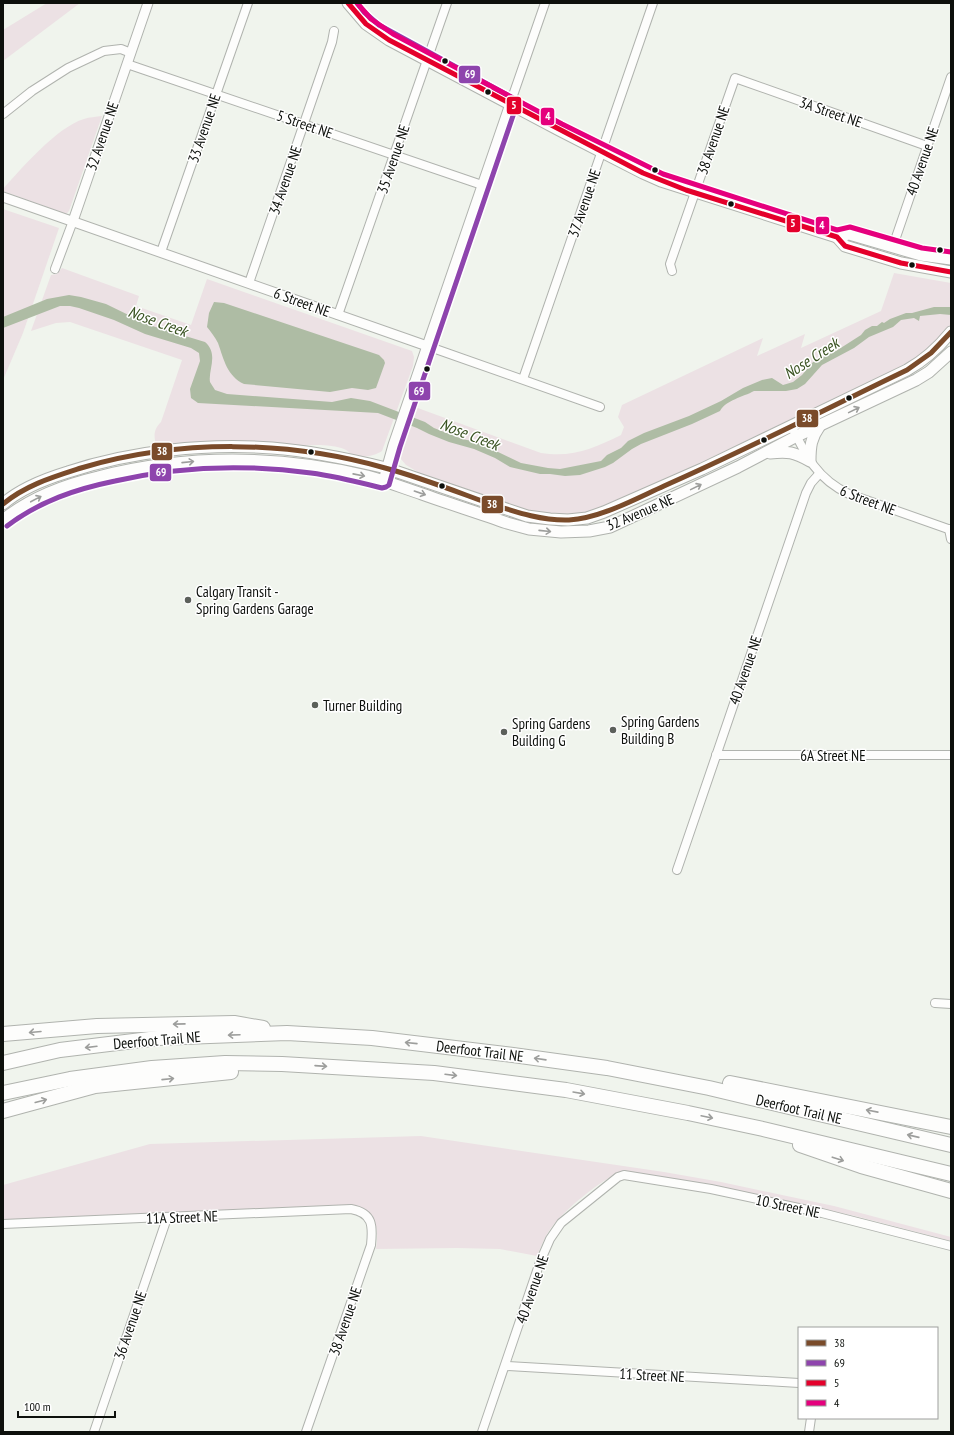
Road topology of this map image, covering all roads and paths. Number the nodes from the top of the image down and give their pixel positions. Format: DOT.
graph roads {
  1 [pos="148,3"];
  2 [pos="248,3"];
  3 [pos="348,3"];
  4 [pos="447,3"];
  5 [pos="545,3"];
  6 [pos="653,3"];
  7 [pos="334,31"];
  8 [pos="131,53"];
  9 [pos="427,60"];
  10 [pos="127,64"];
  11 [pos="951,77"];
  12 [pos="735,78"];
  13 [pos="216,94"];
  14 [pos="510,104"];
  15 [pos="3,114"];
  16 [pos="304,124"];
  17 [pos="927,146"];
  18 [pos="602,152"];
  19 [pos="394,156"];
  20 [pos="482,185"];
  21 [pos="695,192"];
  22 [pos="3,197"];
  23 [pos="73,221"];
  24 [pos="838,237"];
  25 [pos="893,246"];
  26 [pos="161,252"];
  27 [pos="951,259"];
  28 [pos="56,269"];
  29 [pos="672,271"];
  30 [pos="950,272"];
  31 [pos="249,283"];
  32 [pos="338,315"];
  33 [pos="951,332"];
  34 [pos="427,346"];
  35 [pos="951,352"];
  36 [pos="523,380"];
  37 [pos="600,407"];
  38 [pos="791,425"];
  39 [pos="819,426"];
  40 [pos="796,436"];
  41 [pos="762,454"];
  42 [pos="810,461"];
  43 [pos="386,468"];
  44 [pos="819,474"];
  45 [pos="383,481"];
  46 [pos="3,504"];
  47 [pos="3,520"];
  48 [pos="950,530"];
  49 [pos="951,539"];
  50 [pos="716,755"];
  51 [pos="951,755"];
  52 [pos="677,870"];
  53 [pos="935,1003"];
  54 [pos="951,1004"];
  55 [pos="287,1033"];
  56 [pos="3,1034"];
  57 [pos="3,1063"];
  58 [pos="282,1064"];
  59 [pos="607,1068"];
  60 [pos="3,1093"];
  61 [pos="3,1111"];
  62 [pos="951,1127"];
  63 [pos="763,1129"];
  64 [pos="951,1145"];
  65 [pos="951,1174"];
  66 [pos="624,1175"];
  67 [pos="951,1191"];
  68 [pos="362,1211"];
  69 [pos="166,1218"];
  70 [pos="3,1224"];
  71 [pos="951,1246"];
  72 [pos="506,1366"];
  73 [pos="798,1383"];
  74 [pos="811,1419"];
  75 [pos="94,1432"];
  76 [pos="306,1432"];
  77 [pos="482,1432"];
  78 [pos="809,1432"];
  1 -- 8 [label="street, 32 Avenue NE"];
  2 -- 13 [label="street, 33 Avenue NE"];
  3 -- 9 [label="main road"];
  4 -- 9 [label="street, 35 Avenue NE"];
  5 -- 14 [label="street"];
  6 -- 18 [label="street, 37 Avenue NE"];
  7 -- 16 [label="street, 34 Avenue NE"];
  8 -- 10 [label="street, 32 Avenue NE"];
  8 -- 15 [label="street"];
  9 -- 14 [label="main road"];
  9 -- 19 [label="street, 35 Avenue NE"];
  10 -- 13 [label="street, 5 Street NE"];
  10 -- 23 [label="street, 32 Avenue NE"];
  11 -- 17 [label="street, 40 Avenue NE"];
  12 -- 17 [label="street, 3A Street NE"];
  12 -- 21 [label="street, 38 Avenue NE"];
  13 -- 16 [label="street, 5 Street NE"];
  13 -- 26 [label="street, 33 Avenue NE"];
  14 -- 18 [label="main road"];
  14 -- 20 [label="street"];
  16 -- 19 [label="street, 5 Street NE"];
  16 -- 31 [label="street, 34 Avenue NE"];
  17 -- 25 [label="street, 40 Avenue NE"];
  18 -- 21 [label="main road"];
  18 -- 36 [label="street, 37 Avenue NE"];
  19 -- 20 [label="street, 5 Street NE"];
  19 -- 32 [label="street, 35 Avenue NE"];
  20 -- 34 [label="street"];
  21 -- 24 [label="main road"];
  21 -- 29 [label="street, 38 Avenue NE"];
  22 -- 23 [label="street, 6 Street NE"];
  23 -- 26 [label="street, 6 Street NE"];
  23 -- 28 [label="street, 32 Avenue NE"];
  24 -- 25 [label="main road"];
  24 -- 30 [label="main road"];
  25 -- 27 [label="main road"];
  26 -- 31 [label="street, 6 Street NE"];
  31 -- 32 [label="street, 6 Street NE"];
  32 -- 34 [label="street, 6 Street NE"];
  33 -- 38 [label="main road, 32 Avenue NE"];
  34 -- 36 [label="street, 6 Street NE"];
  34 -- 43 [label="street"];
  39 -- 35 [label="main road, 32 Avenue NE, one-way"];
  36 -- 37 [label="street, 6 Street NE"];
  38 -- 40 [label="street, 6 Street NE"];
  38 -- 43 [label="main road, 32 Avenue NE"];
  39 -- 40 [label="main road, 32 Avenue NE"];
  39 -- 42 [label="main road"];
  40 -- 41 [label="main road, 32 Avenue NE"];
  40 -- 42 [label="street, 6 Street NE"];
  41 -- 42 [label="main road"];
  45 -- 41 [label="main road, 32 Avenue NE, one-way"];
  42 -- 44 [label="street, 6 Street NE"];
  43 -- 45 [label="street"];
  43 -- 46 [label="main road, 32 Avenue NE"];
  44 -- 48 [label="street, 6 Street NE"];
  44 -- 50 [label="street, 40 Avenue NE"];
  47 -- 45 [label="main road, 32 Avenue NE, one-way"];
  48 -- 49 [label="street"];
  50 -- 51 [label="street, 6A Street NE"];
  50 -- 52 [label="street, 40 Avenue NE"];
  53 -- 54 [label="street"];
  55 -- 56 [label="highway, one-way"];
  55 -- 57 [label="highway, Deerfoot Trail NE, one-way"];
  59 -- 55 [label="highway, Deerfoot Trail NE, one-way"];
  58 -- 60 [label="highway, Deerfoot Trail NE"];
  61 -- 58 [label="highway, one-way"];
  58 -- 63 [label="highway, Deerfoot Trail NE, one-way"];
  62 -- 59 [label="highway, one-way"];
  64 -- 59 [label="highway, Deerfoot Trail NE, one-way"];
  63 -- 65 [label="highway, Deerfoot Trail NE"];
  63 -- 67 [label="highway, one-way"];
  66 -- 71 [label="street, 10 Street NE"];
  66 -- 72 [label="street, 40 Avenue NE"];
  68 -- 69 [label="street, 11A Street NE"];
  68 -- 76 [label="street, 38 Avenue NE"];
  69 -- 70 [label="street, 11A Street NE"];
  69 -- 75 [label="street, 36 Avenue NE"];
  72 -- 73 [label="street, 11 Street NE"];
  72 -- 77 [label="street, 40 Avenue NE"];
  74 -- 78 [label="street"];
}
